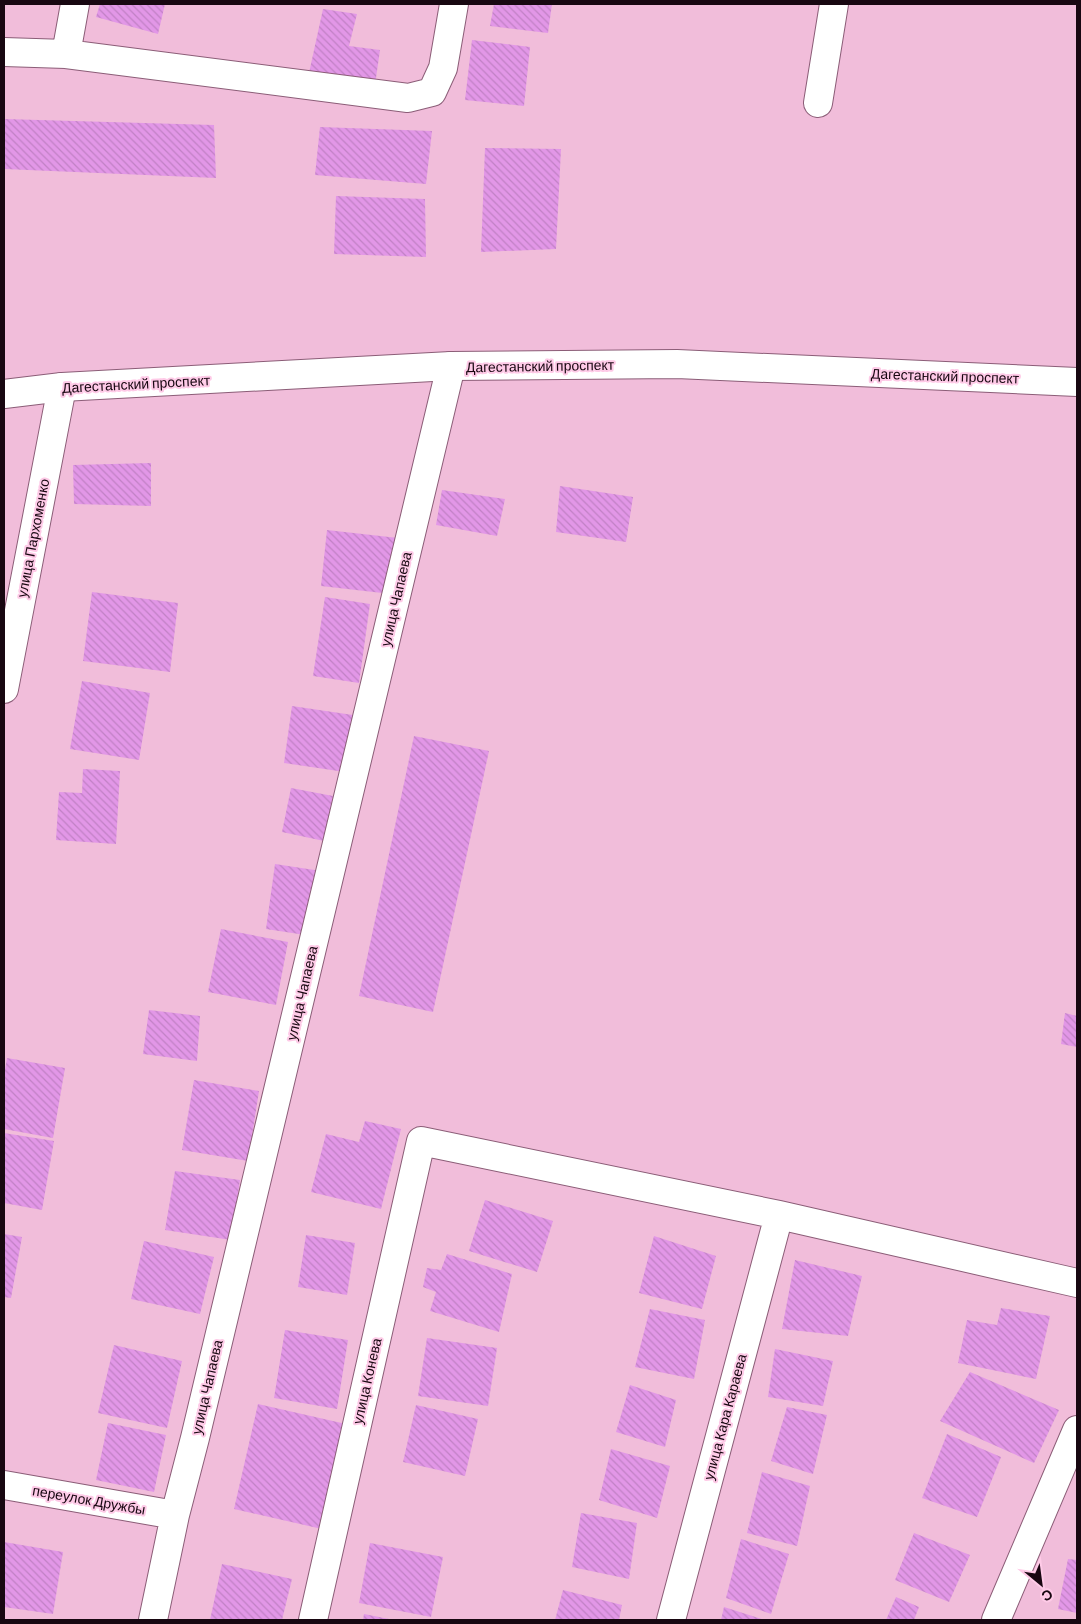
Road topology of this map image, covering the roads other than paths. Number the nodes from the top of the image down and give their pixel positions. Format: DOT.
graph roads {
  1 [pos="76,4"];
  2 [pos="454,4"];
  3 [pos="834,4"];
  4 [pos="4,52"];
  5 [pos="66,54"];
  6 [pos="818,103"];
  7 [pos="451,366"];
  8 [pos="1077,382"];
  9 [pos="62,387"];
  10 [pos="4,394"];
  11 [pos="4,689"];
  12 [pos="779,1215"];
  13 [pos="1077,1283"];
  14 [pos="1077,1430"];
  15 [pos="4,1485"];
  16 [pos="175,1515"];
  17 [pos="153,1620"];
  18 [pos="313,1620"];
  19 [pos="671,1620"];
  20 [pos="996,1620"];
  1 -- 5 [label="main road"];
  2 -- 5 [label="main road"];
  3 -- 6 [label="main road"];
  4 -- 5 [label="main road"];
  7 -- 8 [label="main road, Дагестанский проспект"];
  7 -- 9 [label="main road, Дагестанский проспект"];
  7 -- 16 [label="main road, улица Чапаева"];
  9 -- 10 [label="main road, Дагестанский проспект"];
  9 -- 11 [label="main road, улица Пархоменко"];
  12 -- 13 [label="main road"];
  12 -- 18 [label="main road, улица Конева"];
  12 -- 19 [label="main road, улица Кара Караева"];
  14 -- 20 [label="main road"];
  15 -- 16 [label="main road, переулок Дружбы"];
  16 -- 17 [label="main road, улица Чапаева"];
}
